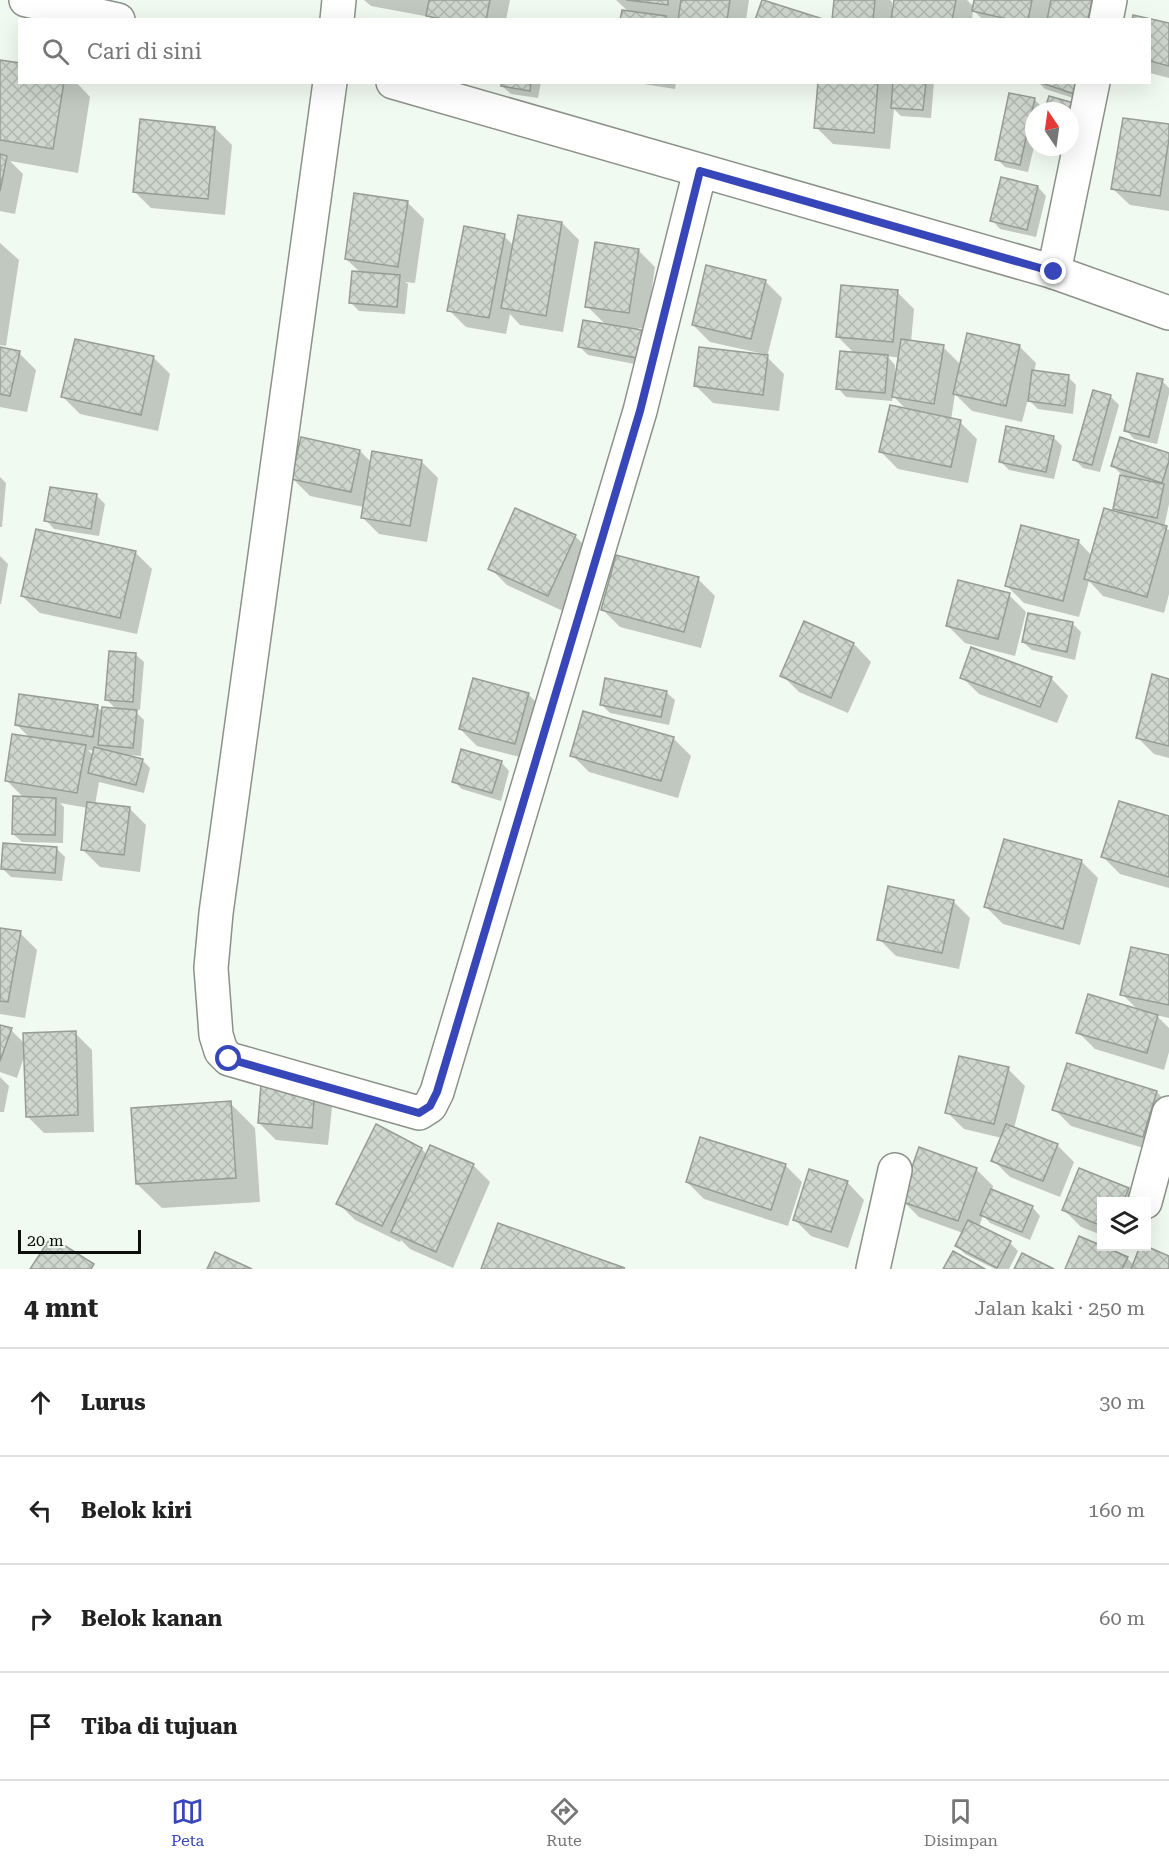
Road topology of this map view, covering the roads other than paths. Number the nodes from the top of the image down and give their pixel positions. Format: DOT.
graph roads {
  1 [pos="26,0"];
  2 [pos="339,0"];
  3 [pos="1110,0"];
  4 [pos="109,18"];
  5 [pos="337,18"];
  6 [pos="1106,18"];
  7 [pos="330,84"];
  8 [pos="400,84"];
  9 [pos="1093,84"];
  10 [pos="700,171"];
  11 [pos="1054,272"];
  12 [pos="1169,313"];
  13 [pos="1169,1113"];
  14 [pos="895,1170"];
  15 [pos="1146,1197"];
  16 [pos="873,1269"];
  1 -- 4 [label="street"];
  2 -- 5 [label="street"];
  3 -- 6 [label="street"];
  7 -- 10 [label="street"];
  8 -- 10 [label="street"];
  9 -- 11 [label="street"];
  10 -- 11 [label="street"];
  11 -- 12 [label="street"];
  13 -- 15 [label="street"];
  14 -- 16 [label="street"];
}
